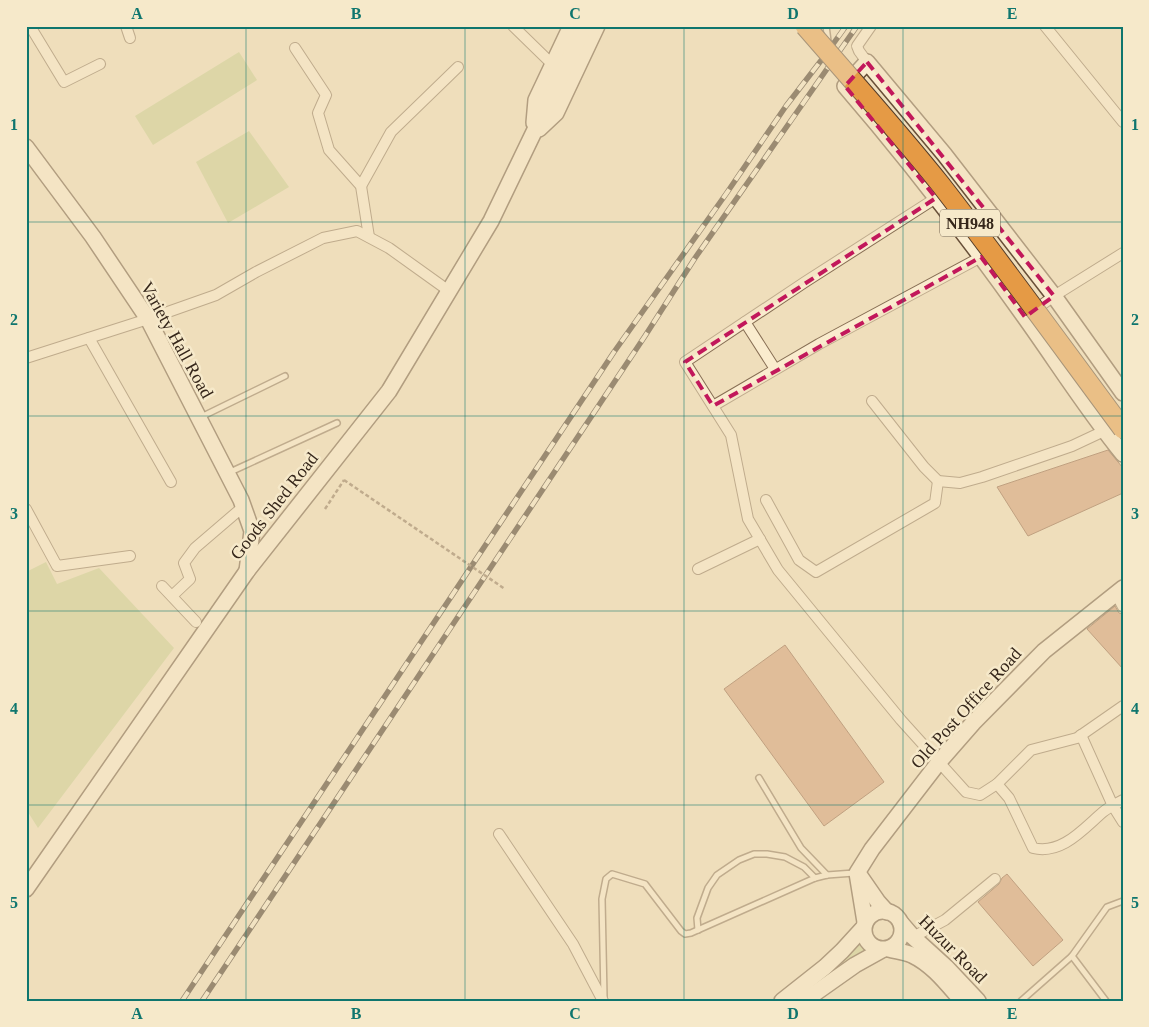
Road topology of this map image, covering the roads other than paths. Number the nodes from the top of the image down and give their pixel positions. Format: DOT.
graph roads {
  1 [pos="30,26"];
  2 [pos="126,26"];
  3 [pos="513,26"];
  4 [pos="571,26"];
  5 [pos="585,26"];
  6 [pos="597,26"];
  7 [pos="805,26"];
  8 [pos="826,26"];
  9 [pos="871,26"];
  10 [pos="1046,26"];
  11 [pos="824,34"];
  12 [pos="130,38"];
  13 [pos="295,48"];
  14 [pos="867,62"];
  15 [pos="100,64"];
  16 [pos="553,65"];
  17 [pos="458,67"];
  18 [pos="1123,122"];
  19 [pos="532,135"];
  20 [pos="26,146"];
  21 [pos="361,186"];
  22 [pos="936,198"];
  23 [pos="369,237"];
  24 [pos="1123,252"];
  25 [pos="981,257"];
  26 [pos="1027,289"];
  27 [pos="449,291"];
  28 [pos="1054,296"];
  29 [pos="1040,306"];
  30 [pos="1025,317"];
  31 [pos="148,319"];
  32 [pos="745,322"];
  33 [pos="89,338"];
  34 [pos="27,356"];
  35 [pos="776,369"];
  36 [pos="285,376"];
  37 [pos="1123,392"];
  38 [pos="872,401"];
  39 [pos="713,406"];
  40 [pos="1123,409"];
  41 [pos="199,418"];
  42 [pos="337,423"];
  43 [pos="1123,429"];
  44 [pos="1104,431"];
  45 [pos="1123,454"];
  46 [pos="228,474"];
  47 [pos="938,481"];
  48 [pos="171,482"];
  49 [pos="766,500"];
  50 [pos="244,506"];
  51 [pos="26,508"];
  52 [pos="760,539"];
  53 [pos="130,556"];
  54 [pos="698,569"];
  55 [pos="247,571"];
  56 [pos="162,586"];
  57 [pos="172,596"];
  58 [pos="1120,597"];
  59 [pos="196,622"];
  60 [pos="1123,706"];
  61 [pos="1081,736"];
  62 [pos="939,762"];
  63 [pos="758,778"];
  64 [pos="997,784"];
  65 [pos="1123,800"];
  66 [pos="1113,806"];
  67 [pos="1123,822"];
  68 [pos="499,834"];
  69 [pos="857,873"];
  70 [pos="827,875"];
  71 [pos="815,878"];
  72 [pos="995,879"];
  73 [pos="26,889"];
  74 [pos="1123,901"];
  75 [pos="887,912"];
  76 [pos="901,923"];
  77 [pos="864,925"];
  78 [pos="698,930"];
  79 [pos="913,937"];
  80 [pos="886,949"];
  81 [pos="1072,956"];
  82 [pos="809,999"];
  83 [pos="604,1001"];
  84 [pos="782,1001"];
  85 [pos="962,1001"];
  86 [pos="978,1001"];
  87 [pos="1021,1001"];
  88 [pos="1106,1001"];
  1 -- 15 [label="street"];
  2 -- 12 [label="street"];
  3 -- 16 [label="street"];
  4 -- 16 [label="main road"];
  5 -- 19 [label="main road, Goods Shed Road"];
  6 -- 19 [label="main road"];
  7 -- 43 [label="highway, NH948, bridge"];
  8 -- 11 [label="lane"];
  9 -- 14 [label="street"];
  10 -- 18 [label="street"];
  11 -- 40 [label="highway, NH948"];
  13 -- 21 [label="street"];
  14 -- 22 [label="main road"];
  14 -- 28 [label="main road"];
  16 -- 19 [label="main road"];
  17 -- 21 [label="street"];
  19 -- 27 [label="main road, Goods Shed Road"];
  20 -- 31 [label="main road, Variety Hall Road"];
  21 -- 23 [label="street"];
  22 -- 25 [label="main road"];
  22 -- 32 [label="street"];
  23 -- 27 [label="street"];
  23 -- 31 [label="street"];
  24 -- 28 [label="street"];
  25 -- 30 [label="main road"];
  25 -- 35 [label="street"];
  26 -- 29 [label="main road"];
  27 -- 55 [label="main road, Goods Shed Road"];
  28 -- 29 [label="street"];
  28 -- 37 [label="main road"];
  29 -- 30 [label="street"];
  30 -- 44 [label="main road"];
  31 -- 33 [label="street"];
  31 -- 41 [label="main road, Variety Hall Road"];
  32 -- 35 [label="street"];
  32 -- 39 [label="street"];
  33 -- 34 [label="street"];
  33 -- 48 [label="street"];
  35 -- 39 [label="street"];
  36 -- 41 [label="lane"];
  38 -- 47 [label="street"];
  39 -- 52 [label="street"];
  41 -- 46 [label="main road, Variety Hall Road"];
  42 -- 46 [label="lane"];
  44 -- 45 [label="main road"];
  44 -- 47 [label="street"];
  46 -- 50 [label="main road, Variety Hall Road"];
  47 -- 49 [label="street"];
  50 -- 55 [label="main road, Variety Hall Road"];
  50 -- 57 [label="street"];
  51 -- 53 [label="street"];
  52 -- 54 [label="street"];
  52 -- 62 [label="street"];
  55 -- 73 [label="main road, Goods Shed Road"];
  56 -- 57 [label="street"];
  57 -- 59 [label="street"];
  58 -- 62 [label="main road, Old Post Office Road"];
  60 -- 61 [label="street"];
  61 -- 64 [label="street"];
  61 -- 66 [label="street"];
  62 -- 64 [label="street"];
  62 -- 69 [label="main road, Old Post Office Road"];
  63 -- 70 [label="lane"];
  64 -- 66 [label="street"];
  65 -- 66 [label="street"];
  66 -- 67 [label="street"];
  68 -- 83 [label="street"];
  69 -- 70 [label="lane"];
  69 -- 75 [label="main road"];
  69 -- 77 [label="main road"];
  70 -- 71 [label="lane"];
  71 -- 78 [label="lane"];
  71 -- 78 [label="lane"];
  72 -- 79 [label="street"];
  74 -- 81 [label="lane"];
  75 -- 76 [label="main road"];
  75 -- 77 [label="main road"];
  76 -- 79 [label="main road, Huzur Road"];
  76 -- 80 [label="main road"];
  77 -- 80 [label="main road"];
  77 -- 84 [label="main road"];
  78 -- 83 [label="lane"];
  79 -- 86 [label="main road, Huzur Road"];
  80 -- 82 [label="main road"];
  80 -- 85 [label="main road, Huzur Road"];
  81 -- 87 [label="lane"];
  81 -- 88 [label="lane"];
}
